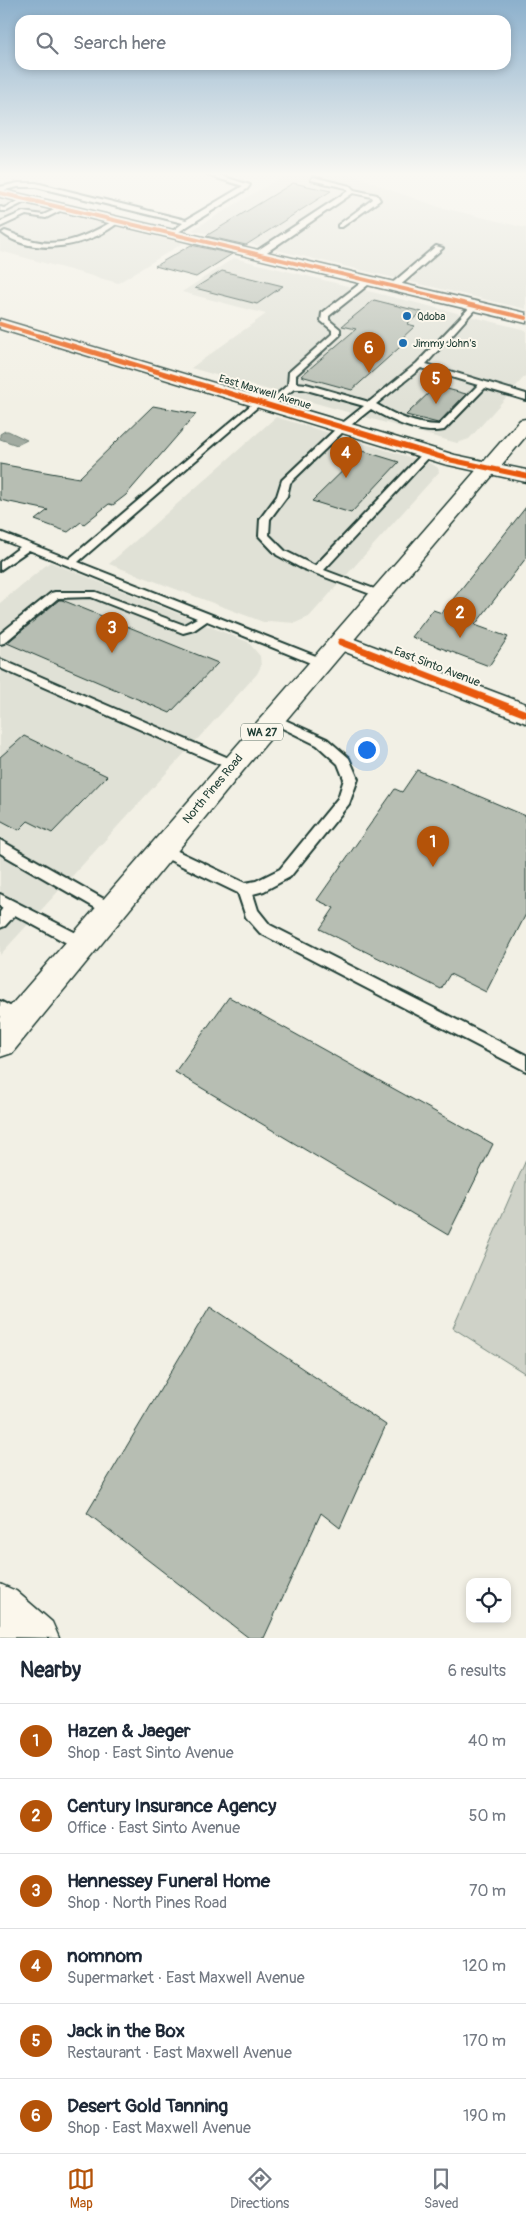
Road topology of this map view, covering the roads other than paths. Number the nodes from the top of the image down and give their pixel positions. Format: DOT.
graph roads {
  1 [pos="247,251"];
  2 [pos="262,251"];
  3 [pos="435,251"];
  4 [pos="258,254"];
  5 [pos="369,281"];
  6 [pos="393,287"];
  7 [pos="473,306"];
  8 [pos="526,318"];
  9 [pos="0,324"];
  10 [pos="420,365"];
  11 [pos="484,384"];
  12 [pos="292,386"];
  13 [pos="526,397"];
  14 [pos="263,403"];
  15 [pos="371,405"];
  16 [pos="526,424"];
  17 [pos="344,427"];
  18 [pos="428,453"];
  19 [pos="489,468"];
  20 [pos="526,476"];
  21 [pos="0,534"];
  22 [pos="28,546"];
  23 [pos="70,562"];
  24 [pos="0,567"];
  25 [pos="317,572"];
  26 [pos="110,579"];
  27 [pos="92,594"];
  28 [pos="380,595"];
  29 [pos="206,617"];
  30 [pos="0,640"];
  31 [pos="341,642"];
  32 [pos="0,663"];
  33 [pos="322,664"];
  34 [pos="526,714"];
  35 [pos="274,719"];
  36 [pos="233,765"];
  37 [pos="0,846"];
  38 [pos="162,850"];
  39 [pos="244,889"];
  40 [pos="6,904"];
  41 [pos="111,910"];
  42 [pos="0,922"];
  43 [pos="83,944"];
  44 [pos="9,1014"];
  45 [pos="0,1042"];
  46 [pos="526,1062"];
  47 [pos="0,1607"];
  48 [pos="36,1638"];
  1 -- 4 [label="street"];
  2 -- 4 [label="lane"];
  3 -- 6 [label="lane"];
  4 -- 5 [label="street"];
  5 -- 6 [label="street"];
  5 -- 12 [label="lane"];
  6 -- 7 [label="street"];
  7 -- 8 [label="street"];
  7 -- 10 [label="lane"];
  9 -- 14 [label="street, East Maxwell Avenue"];
  10 -- 11 [label="lane"];
  10 -- 15 [label="lane"];
  11 -- 13 [label="lane"];
  11 -- 15 [label="lane"];
  12 -- 14 [label="lane"];
  12 -- 15 [label="lane"];
  14 -- 17 [label="street, East Maxwell Avenue"];
  14 -- 23 [label="lane"];
  15 -- 17 [label="lane"];
  16 -- 19 [label="street, North Pines Road / WA 27"];
  17 -- 18 [label="street, East Maxwell Avenue"];
  17 -- 25 [label="lane"];
  18 -- 19 [label="street, East Maxwell Avenue"];
  18 -- 25 [label="lane"];
  19 -- 20 [label="street, East Maxwell Avenue"];
  19 -- 28 [label="street, North Pines Road / WA 27"];
  21 -- 22 [label="lane"];
  22 -- 23 [label="lane"];
  22 -- 24 [label="lane"];
  23 -- 26 [label="lane"];
  25 -- 28 [label="lane"];
  26 -- 27 [label="lane"];
  26 -- 29 [label="lane"];
  27 -- 29 [label="lane"];
  27 -- 30 [label="lane"];
  28 -- 31 [label="street, North Pines Road / WA 27"];
  29 -- 33 [label="lane"];
  31 -- 33 [label="street, North Pines Road / WA 27"];
  31 -- 34 [label="street, East Sinto Avenue"];
  32 -- 36 [label="lane"];
  33 -- 35 [label="street, North Pines Road / WA 27"];
  35 -- 36 [label="street, North Pines Road / WA 27"];
  35 -- 39 [label="lane"];
  36 -- 38 [label="street, North Pines Road / WA 27"];
  37 -- 41 [label="lane"];
  38 -- 39 [label="lane"];
  38 -- 41 [label="street, North Pines Road / WA 27"];
  39 -- 46 [label="lane"];
  40 -- 42 [label="lane"];
  40 -- 43 [label="lane"];
  41 -- 43 [label="street, North Pines Road / WA 27"];
  43 -- 44 [label="street, North Pines Road / WA 27"];
  44 -- 45 [label="street, North Pines Road / WA 27"];
  47 -- 48 [label="street"];
}
